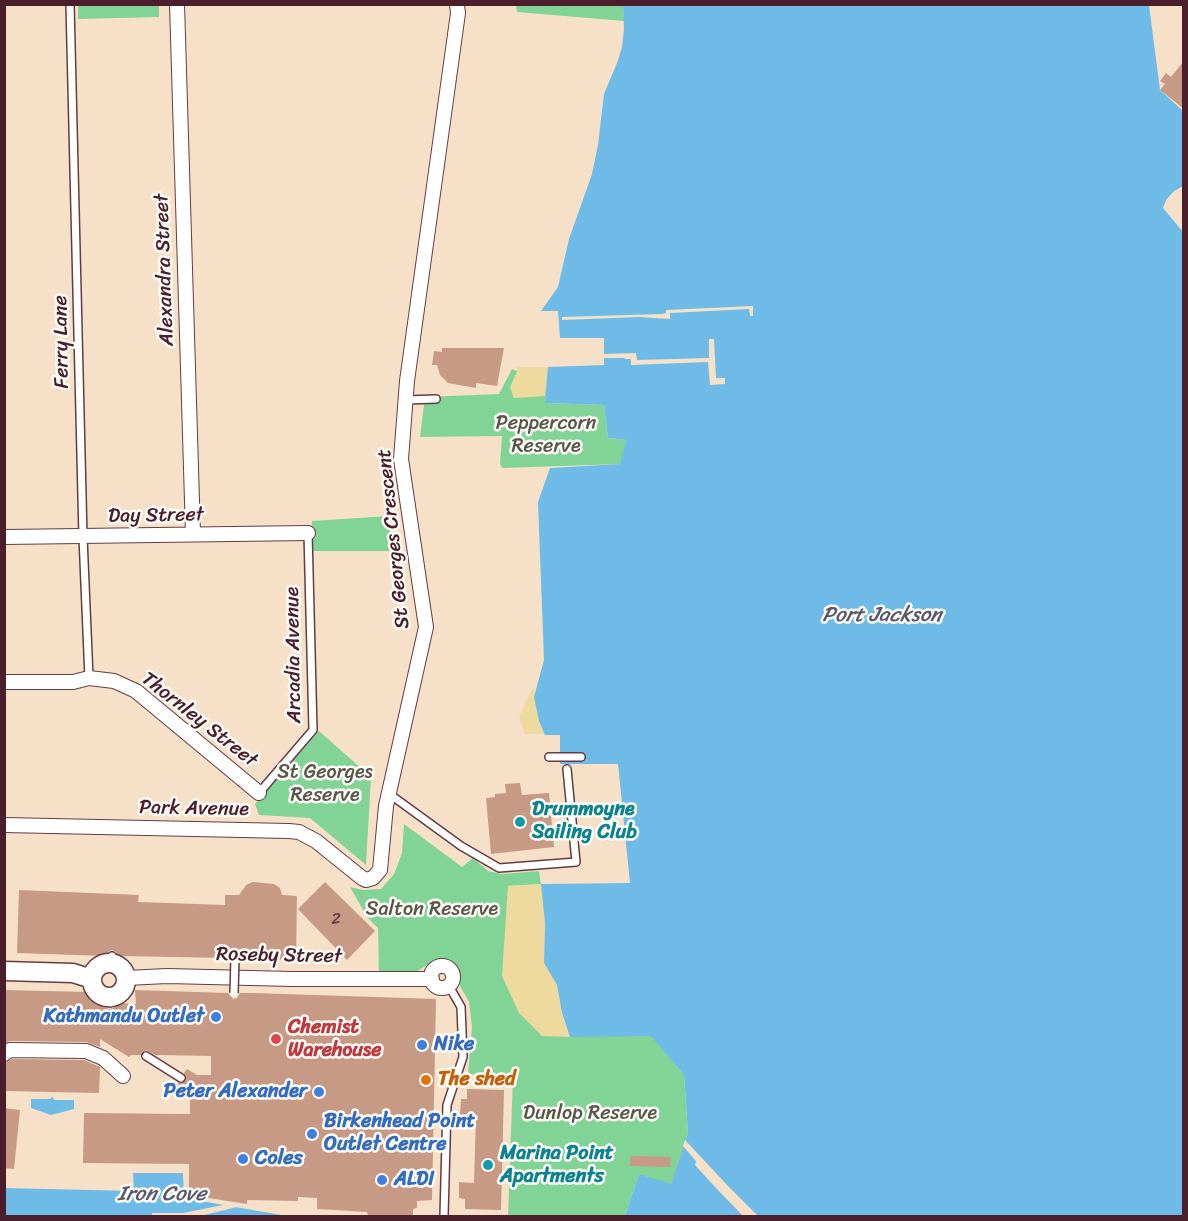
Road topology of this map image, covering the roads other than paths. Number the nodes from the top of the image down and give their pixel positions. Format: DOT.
graph roads {
  1 [pos="70,4"];
  2 [pos="177,4"];
  3 [pos="457,4"];
  4 [pos="436,399"];
  5 [pos="405,400"];
  6 [pos="308,533"];
  7 [pos="193,534"];
  8 [pos="4,537"];
  9 [pos="83,537"];
  10 [pos="88,678"];
  11 [pos="4,682"];
  12 [pos="549,757"];
  13 [pos="581,757"];
  14 [pos="567,768"];
  15 [pos="259,793"];
  16 [pos="388,793"];
  17 [pos="4,825"];
  18 [pos="366,879"];
  19 [pos="234,958"];
  20 [pos="4,971"];
  21 [pos="126,978"];
  22 [pos="92,979"];
  23 [pos="449,986"];
  24 [pos="234,993"];
  25 [pos="4,1054"];
  26 [pos="146,1056"];
  27 [pos="123,1076"];
  28 [pos="181,1078"];
  29 [pos="444,1216"];
  1 -- 9 [label="lane, Ferry Lane"];
  2 -- 7 [label="street, Alexandra Street"];
  3 -- 5 [label="street, St Georges Crescent"];
  4 -- 5 [label="lane"];
  5 -- 16 [label="street, St Georges Crescent"];
  6 -- 7 [label="street, Day Street"];
  6 -- 15 [label="lane, Arcadia Avenue"];
  7 -- 9 [label="street, Day Street"];
  8 -- 9 [label="street, Day Street"];
  9 -- 10 [label="lane, Ferry Lane"];
  10 -- 11 [label="street, Thornley Street"];
  10 -- 15 [label="street, Thornley Street"];
  12 -- 13 [label="lane"];
  14 -- 16 [label="lane"];
  16 -- 18 [label="street, St Georges Crescent"];
  17 -- 18 [label="street, Park Avenue"];
  19 -- 24 [label="lane, bridge"];
  20 -- 22 [label="street"];
  21 -- 22 [label="street"];
  21 -- 22 [label="street"];
  21 -- 23 [label="street, Roseby Street"];
  23 -- 29 [label="lane"];
  25 -- 27 [label="street"];
  26 -- 28 [label="lane"];
}
